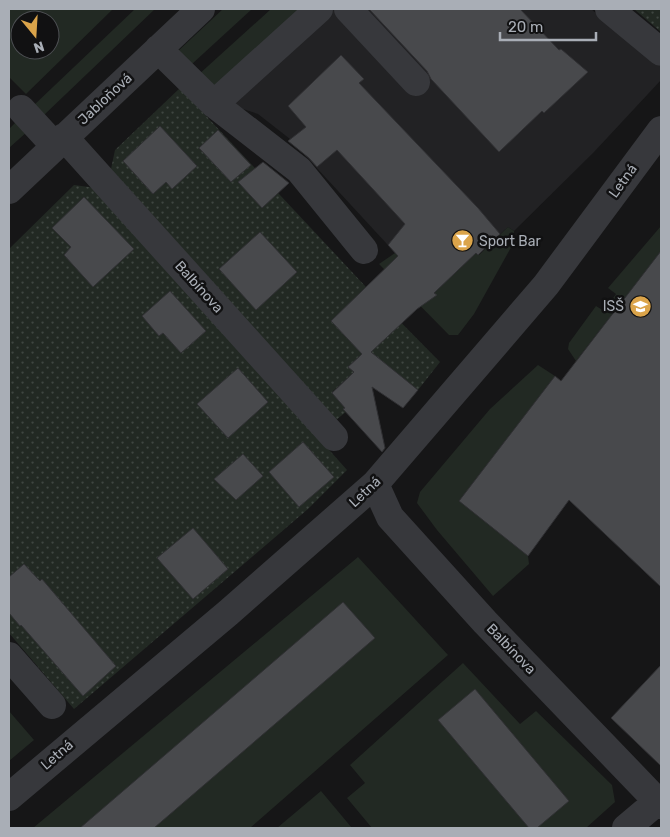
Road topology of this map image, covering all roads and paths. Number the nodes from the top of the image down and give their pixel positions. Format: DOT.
graph roads {
  1 [pos="201,9"];
  2 [pos="319,9"];
  3 [pos="348,9"];
  4 [pos="610,9"];
  5 [pos="158,49"];
  6 [pos="661,52"];
  7 [pos="416,82"];
  8 [pos="214,104"];
  9 [pos="21,109"];
  10 [pos="661,130"];
  11 [pos="60,142"];
  12 [pos="9,190"];
  13 [pos="364,250"];
  14 [pos="334,437"];
  15 [pos="375,484"];
  16 [pos="9,656"];
  17 [pos="52,705"];
  18 [pos="9,797"];
  19 [pos="660,803"];
  20 [pos="626,828"];
  1 -- 5 [label="street, Jabloňová"];
  2 -- 8 [label="street"];
  3 -- 7 [label="street"];
  4 -- 6 [label="street"];
  5 -- 8 [label="street"];
  5 -- 11 [label="street, Jabloňová"];
  8 -- 13 [label="street"];
  9 -- 11 [label="street, Balbínova"];
  10 -- 15 [label="street, Letná"];
  11 -- 12 [label="street, Jabloňová"];
  11 -- 14 [label="street, Balbínova"];
  15 -- 18 [label="street, Letná"];
  15 -- 19 [label="street, Balbínova"];
  16 -- 17 [label="street"];
  19 -- 20 [label="street"];
}
